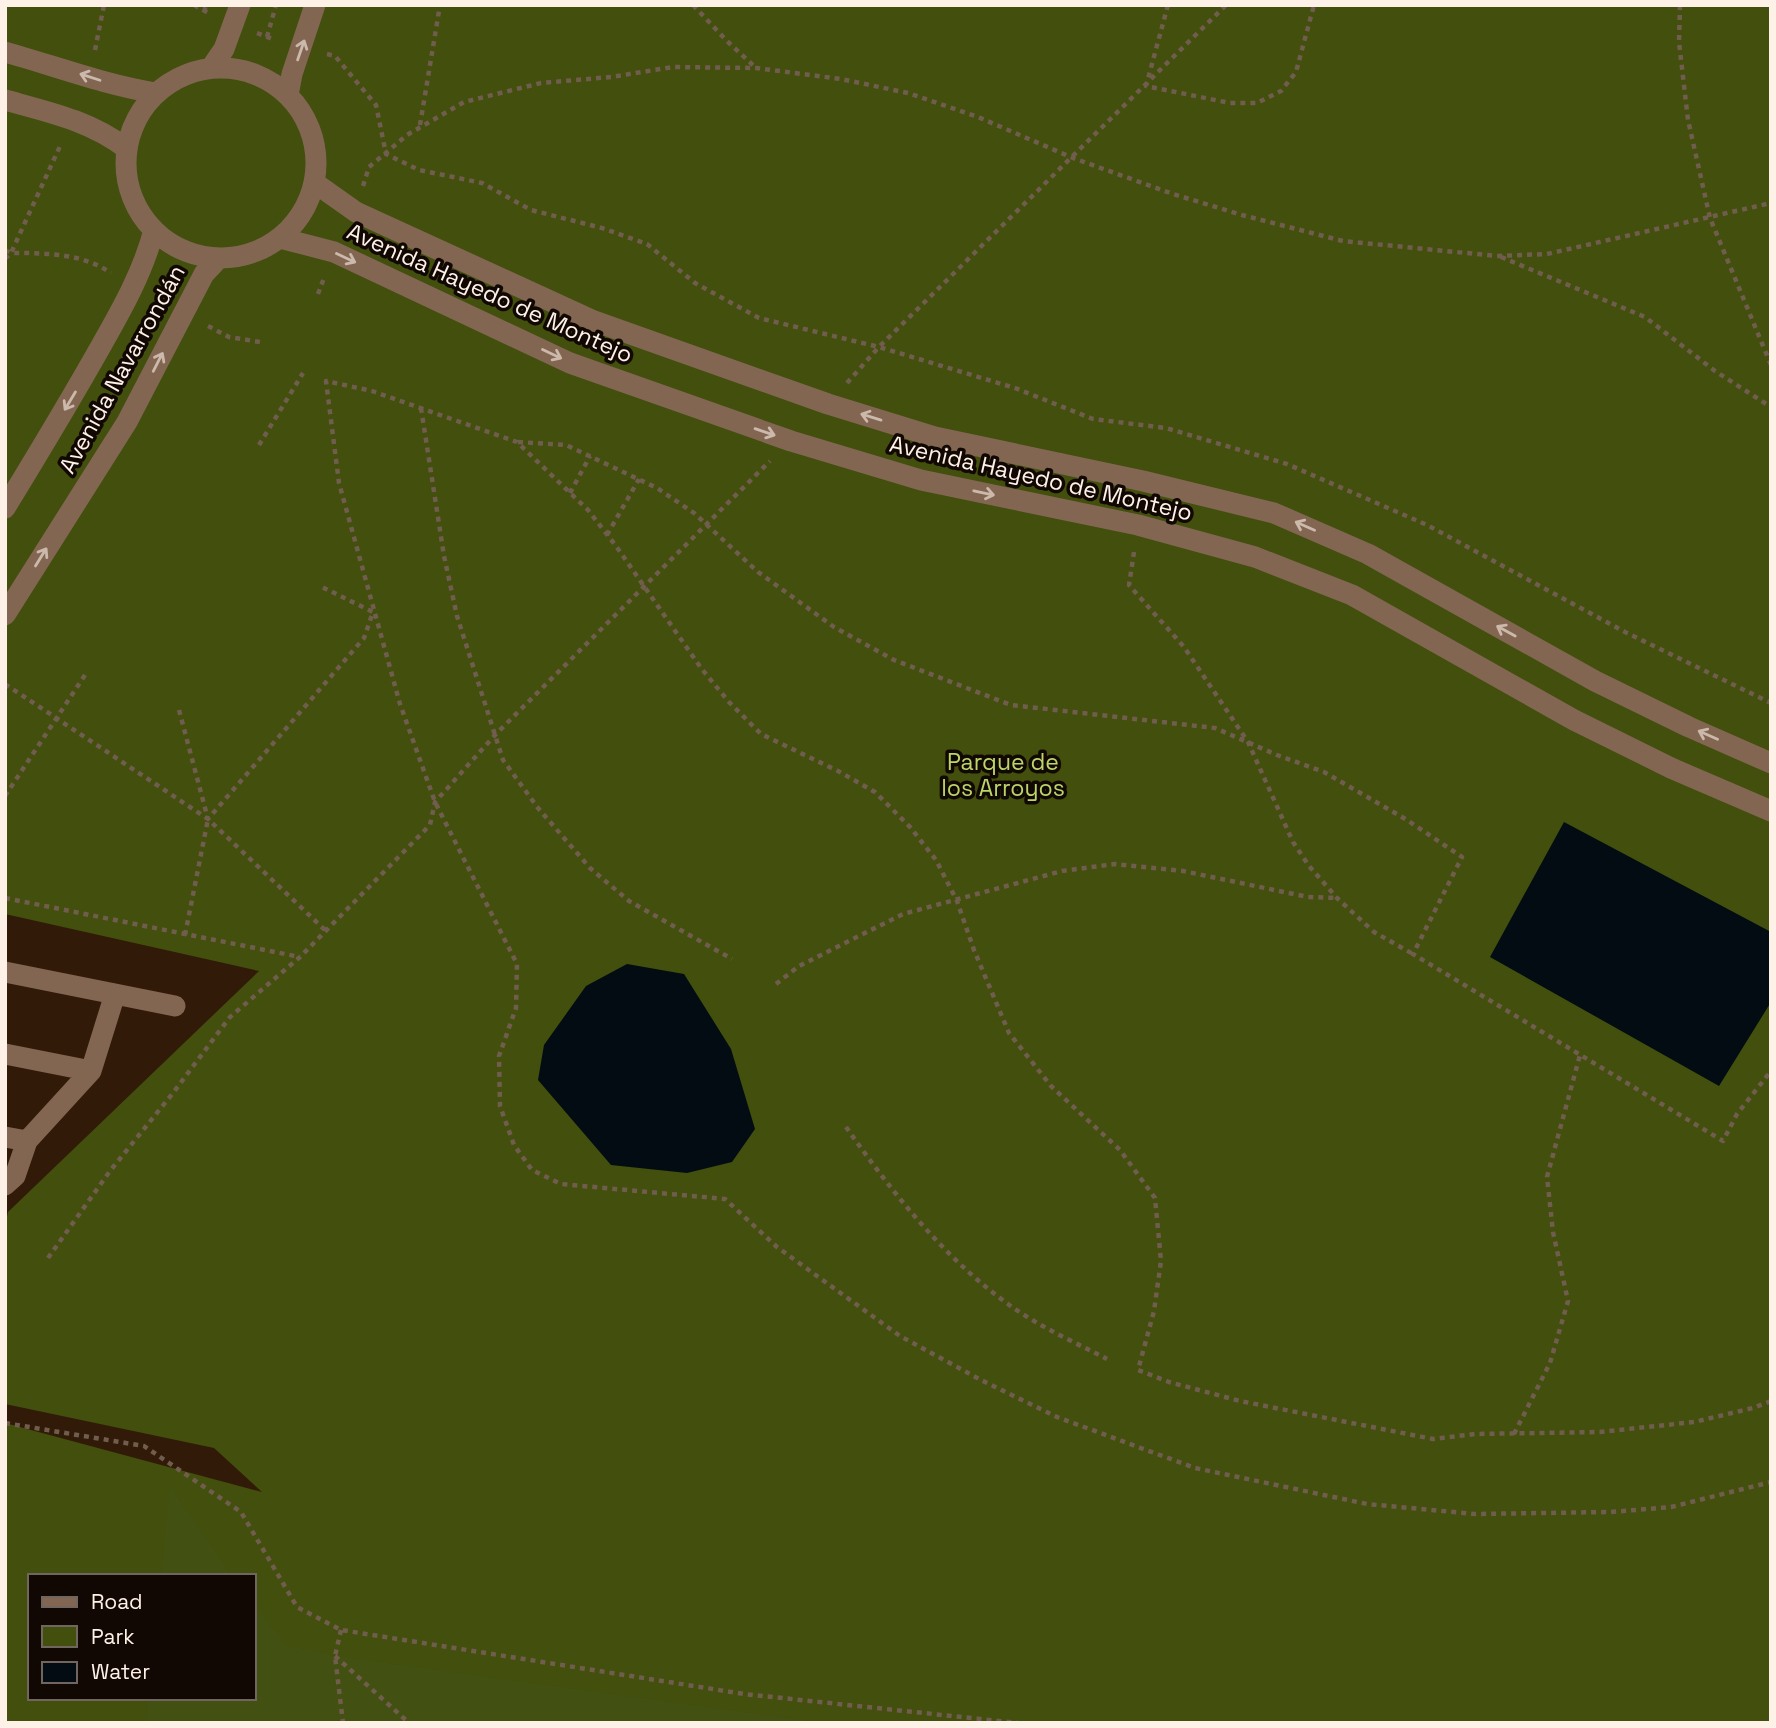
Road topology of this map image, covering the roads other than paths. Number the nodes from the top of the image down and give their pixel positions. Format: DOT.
graph roads {
  1 [pos="240,5"];
  2 [pos="315,5"];
  3 [pos="5,52"];
  4 [pos="211,68"];
  5 [pos="156,93"];
  6 [pos="288,95"];
  7 [pos="5,100"];
  8 [pos="127,149"];
  9 [pos="315,183"];
  10 [pos="154,230"];
  11 [pos="280,238"];
  12 [pos="219,258"];
  13 [pos="5,508"];
  14 [pos="5,615"];
  15 [pos="1771,763"];
  16 [pos="1771,811"];
  17 [pos="5,972"];
  18 [pos="115,994"];
  19 [pos="175,1006"];
  20 [pos="5,1054"];
  21 [pos="91,1071"];
  22 [pos="5,1137"];
  23 [pos="27,1141"];
  24 [pos="5,1185"];
  1 -- 4 [label="street"];
  6 -- 2 [label="street, one-way"];
  5 -- 3 [label="street, one-way"];
  4 -- 5 [label="street"];
  4 -- 6 [label="street"];
  5 -- 8 [label="street"];
  6 -- 9 [label="street"];
  7 -- 8 [label="street"];
  8 -- 10 [label="street"];
  9 -- 11 [label="street"];
  15 -- 9 [label="street, one-way"];
  10 -- 12 [label="street"];
  10 -- 13 [label="street, Avenida Navarrondán, one-way"];
  11 -- 12 [label="street"];
  11 -- 16 [label="street, Avenida Hayedo de Montejo, one-way"];
  14 -- 12 [label="street, Avenida Navarrondán, one-way"];
  17 -- 18 [label="street"];
  18 -- 19 [label="street"];
  18 -- 21 [label="street"];
  20 -- 21 [label="street"];
  21 -- 23 [label="street"];
  22 -- 23 [label="street"];
  23 -- 24 [label="street"];
}
